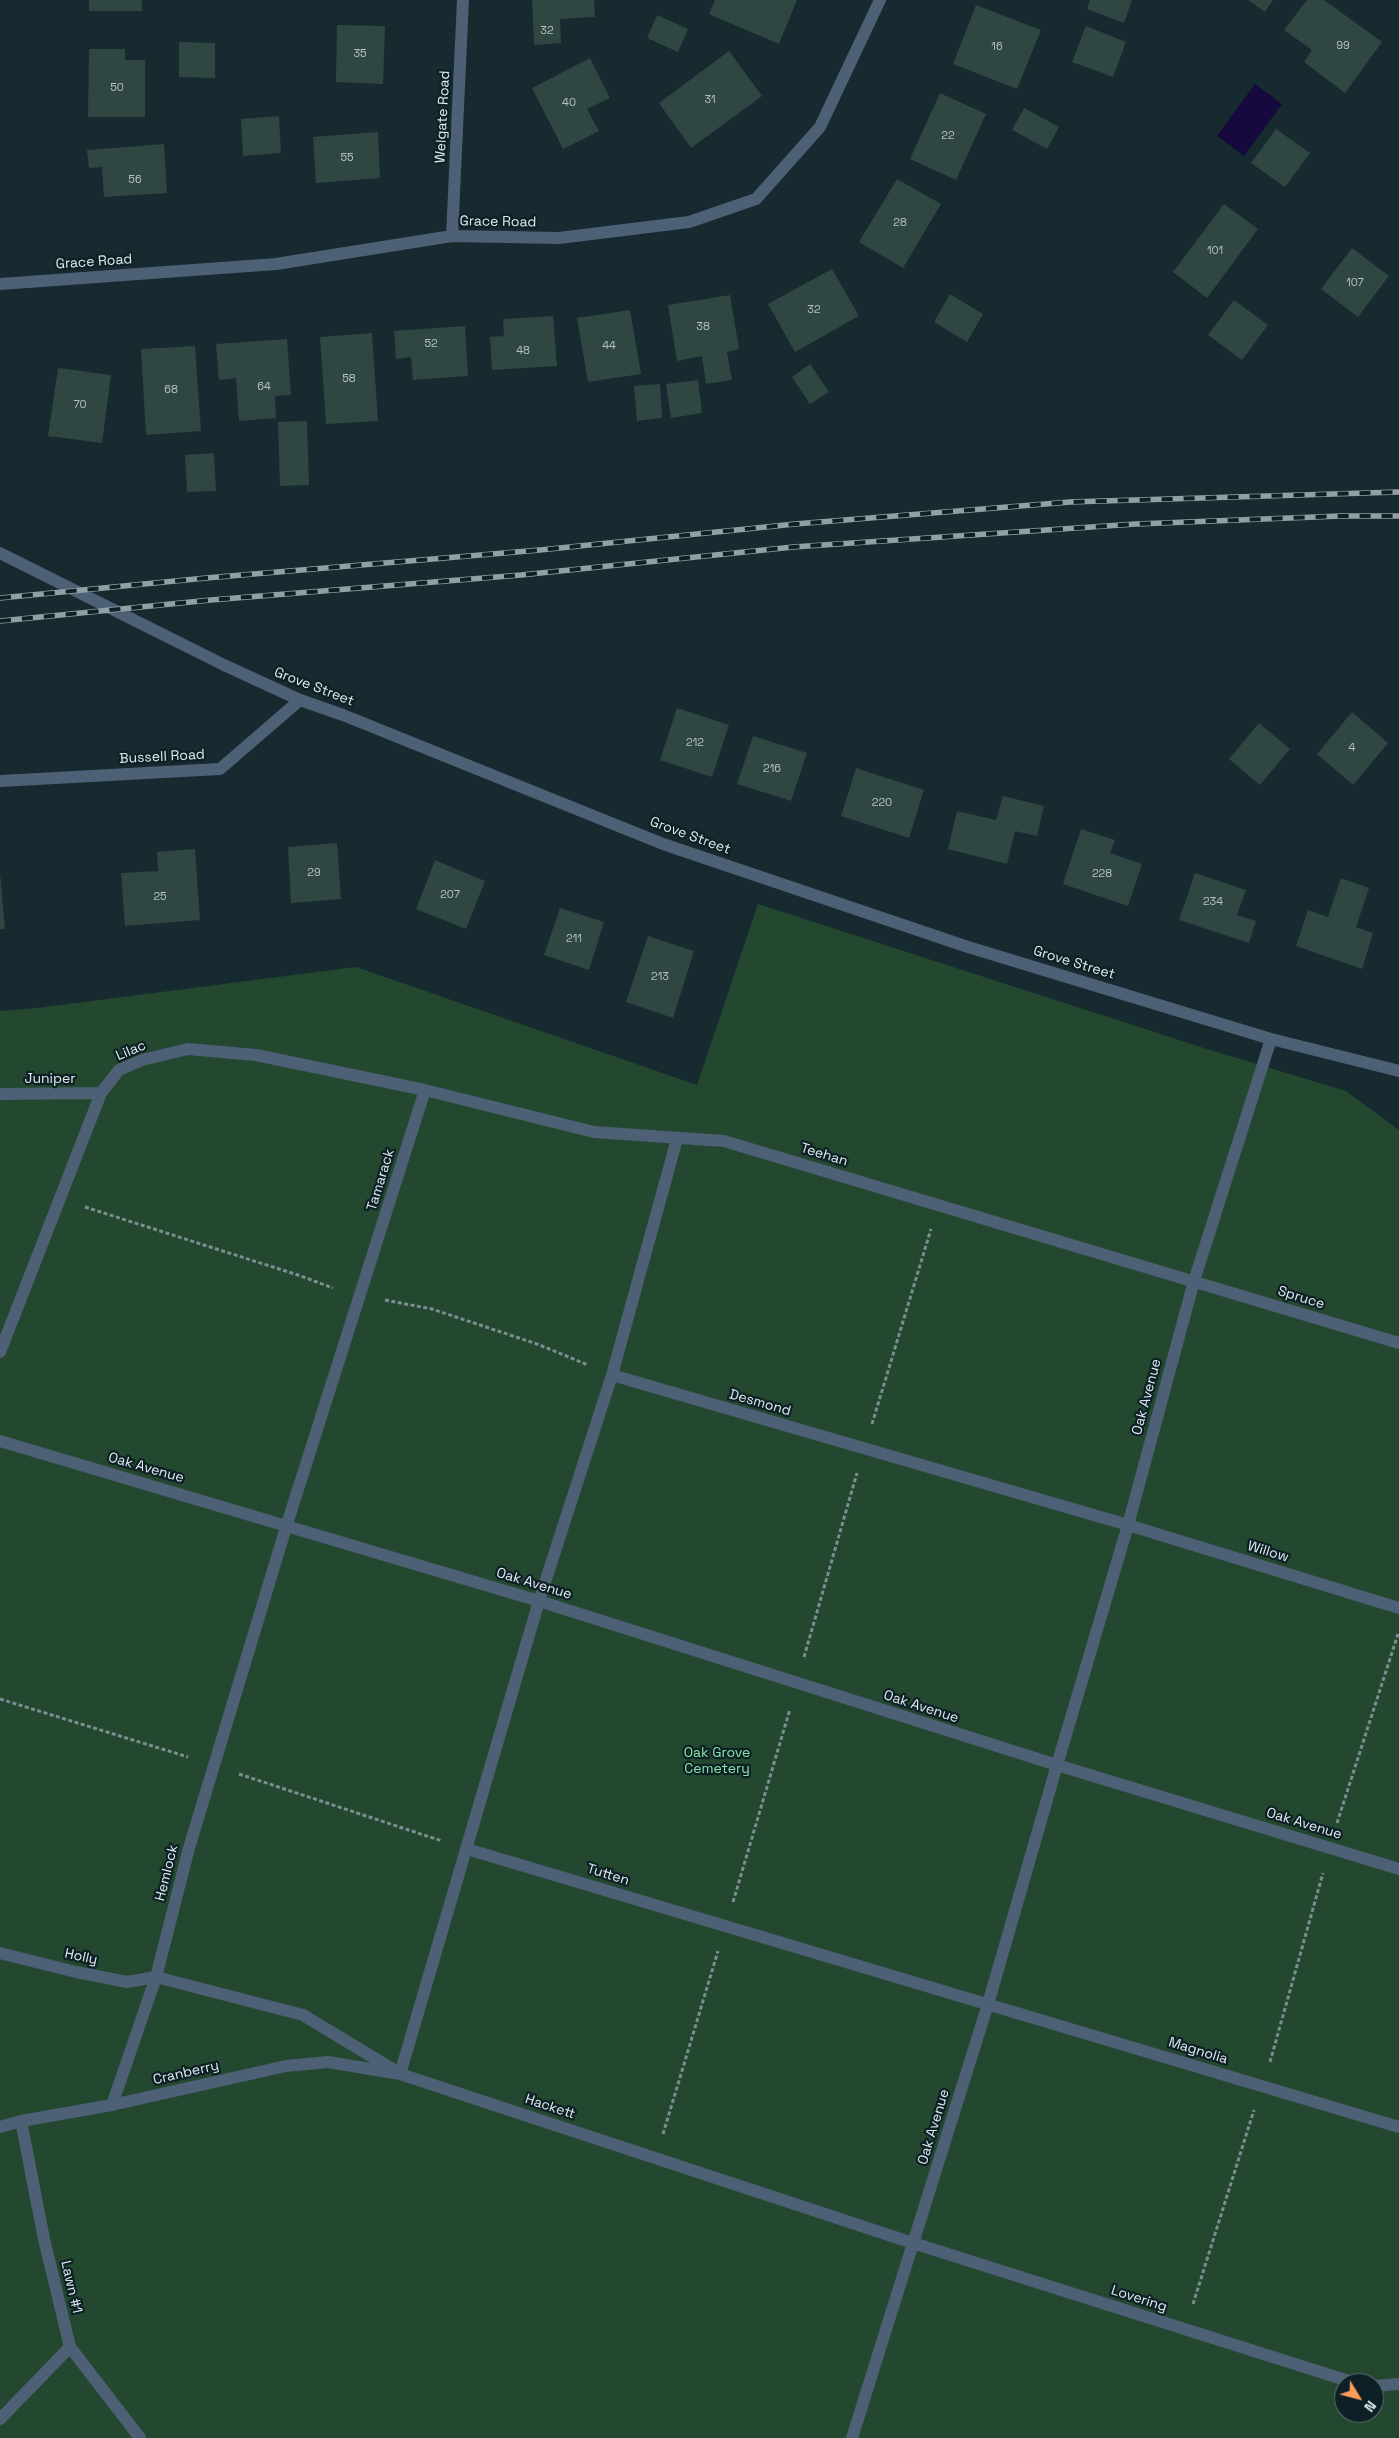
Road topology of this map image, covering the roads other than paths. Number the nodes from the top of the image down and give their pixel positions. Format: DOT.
graph roads {
  1 [pos="463,0"];
  2 [pos="880,0"];
  3 [pos="452,236"];
  4 [pos="0,284"];
  5 [pos="0,553"];
  6 [pos="300,700"];
  7 [pos="0,781"];
  8 [pos="1271,1039"];
  9 [pos="1399,1071"];
  10 [pos="425,1090"];
  11 [pos="101,1093"];
  12 [pos="0,1094"];
  13 [pos="677,1139"];
  14 [pos="1194,1281"];
  15 [pos="1399,1343"];
  16 [pos="0,1352"];
  17 [pos="612,1375"];
  18 [pos="0,1440"];
  19 [pos="288,1524"];
  20 [pos="1128,1525"];
  21 [pos="539,1601"];
  22 [pos="1399,1608"];
  23 [pos="1057,1765"];
  24 [pos="467,1849"];
  25 [pos="1399,1869"];
  26 [pos="0,1953"];
  27 [pos="156,1976"];
  28 [pos="988,2004"];
  29 [pos="400,2074"];
  30 [pos="112,2105"];
  31 [pos="21,2121"];
  32 [pos="0,2127"];
  33 [pos="1399,2127"];
  34 [pos="913,2243"];
  35 [pos="70,2347"];
  36 [pos="1334,2376"];
  37 [pos="1399,2384"];
  38 [pos="1384,2385"];
  39 [pos="0,2418"];
  40 [pos="140,2438"];
  41 [pos="852,2438"];
  1 -- 3 [label="street, Welgate Road"];
  2 -- 3 [label="street, Grace Road"];
  3 -- 4 [label="street, Grace Road"];
  5 -- 6 [label="street, Grove Street"];
  6 -- 7 [label="street, Bussell Road"];
  6 -- 8 [label="street, Grove Street"];
  8 -- 9 [label="street, Grove Street"];
  8 -- 14 [label="street, Oak Avenue"];
  10 -- 11 [label="street, Lilac"];
  10 -- 13 [label="street"];
  10 -- 19 [label="street, Tamarack"];
  11 -- 12 [label="street, Juniper"];
  11 -- 16 [label="street, Lilac"];
  13 -- 14 [label="street, Teehan"];
  13 -- 17 [label="street"];
  14 -- 15 [label="street, Spruce"];
  14 -- 20 [label="street, Oak Avenue"];
  17 -- 20 [label="street, Desmond"];
  17 -- 21 [label="street"];
  18 -- 19 [label="street, Oak Avenue"];
  19 -- 21 [label="street, Oak Avenue"];
  19 -- 27 [label="street, Hemlock"];
  20 -- 22 [label="street, Willow"];
  20 -- 23 [label="street, Oak Avenue"];
  21 -- 23 [label="street, Oak Avenue"];
  21 -- 24 [label="street"];
  23 -- 25 [label="street, Oak Avenue"];
  23 -- 28 [label="street, Oak Avenue"];
  24 -- 28 [label="street, Tutten"];
  24 -- 29 [label="street"];
  26 -- 27 [label="street, Holly"];
  27 -- 29 [label="street"];
  27 -- 30 [label="street"];
  28 -- 33 [label="street, Magnolia"];
  28 -- 34 [label="street, Oak Avenue"];
  29 -- 30 [label="street, Cranberry"];
  29 -- 34 [label="street, Hackett"];
  30 -- 31 [label="street, Cranberry"];
  31 -- 32 [label="street, Cranberry"];
  31 -- 35 [label="street, Lawn #1"];
  34 -- 36 [label="street, Lovering"];
  34 -- 41 [label="street, Oak Avenue"];
  35 -- 39 [label="street"];
  35 -- 40 [label="street, Lawn #1"];
  37 -- 38 [label="street"];
}
